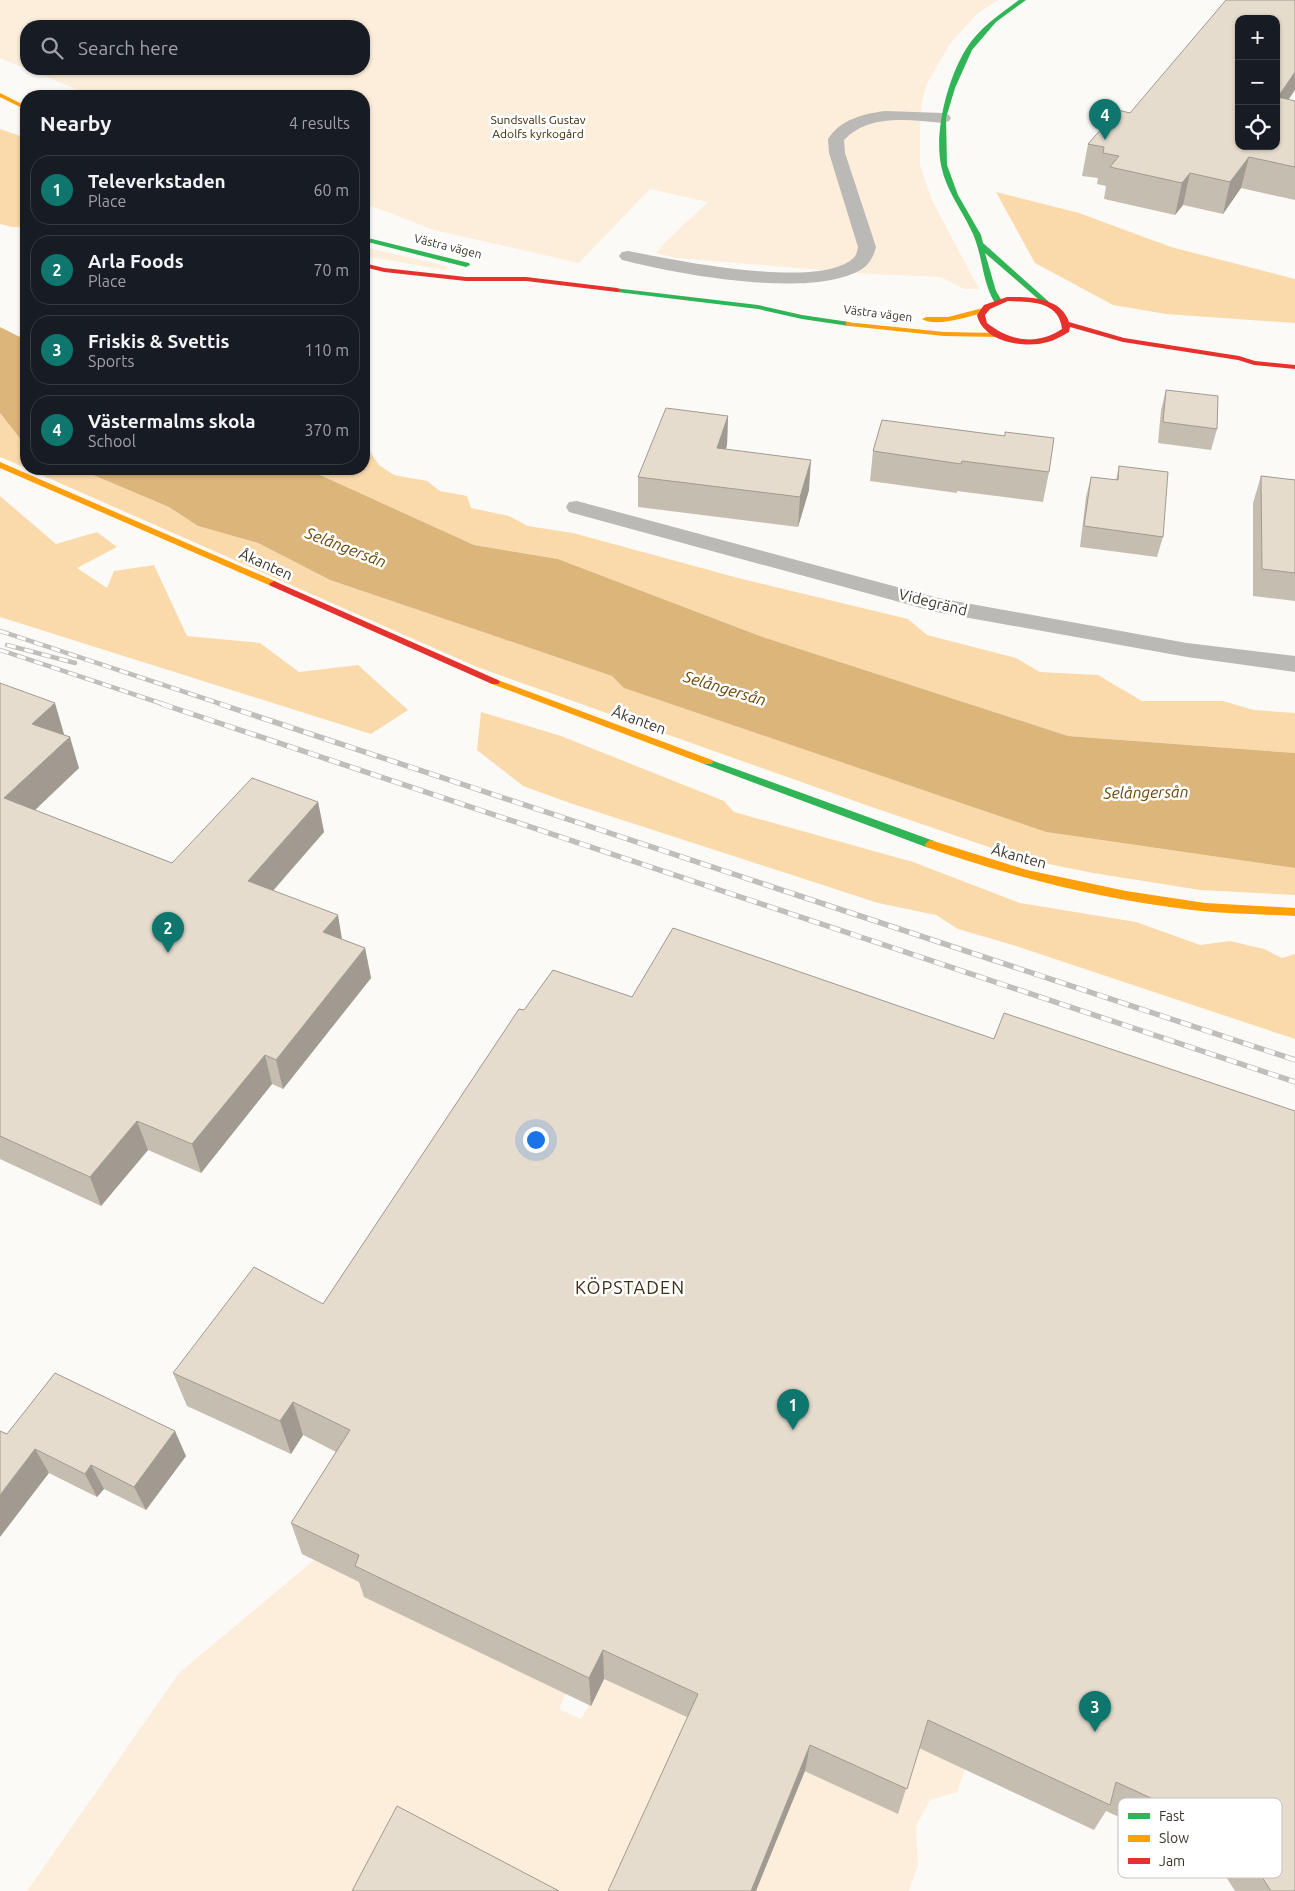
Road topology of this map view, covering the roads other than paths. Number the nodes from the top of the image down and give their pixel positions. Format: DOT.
graph roads {
  1 [pos="1023,0"];
  2 [pos="0,95"];
  3 [pos="20,105"];
  4 [pos="943,118"];
  5 [pos="370,240"];
  6 [pos="981,246"];
  7 [pos="628,256"];
  8 [pos="370,266"];
  9 [pos="526,279"];
  10 [pos="998,301"];
  11 [pos="1045,303"];
  12 [pos="758,307"];
  13 [pos="828,309"];
  14 [pos="984,310"];
  15 [pos="911,318"];
  16 [pos="1068,324"];
  17 [pos="997,335"];
  18 [pos="1046,341"];
  19 [pos="1062,344"];
  20 [pos="1171,359"];
  21 [pos="1254,363"];
  22 [pos="1295,367"];
  23 [pos="0,464"];
  24 [pos="20,473"];
  25 [pos="25,475"];
  26 [pos="577,507"];
  27 [pos="1295,664"];
  28 [pos="1295,912"];
  1 -- 4 [label="street"];
  2 -- 3 [label="street"];
  4 -- 6 [label="street"];
  4 -- 7 [label="street"];
  5 -- 9 [label="street, Västra vägen"];
  6 -- 10 [label="street"];
  6 -- 11 [label="street"];
  8 -- 9 [label="street, Västra vägen"];
  9 -- 12 [label="street, Västra vägen"];
  10 -- 11 [label="street"];
  10 -- 14 [label="street"];
  11 -- 16 [label="street"];
  12 -- 13 [label="street, Västra vägen"];
  12 -- 17 [label="street, Västra vägen"];
  14 -- 15 [label="street, Västra vägen"];
  14 -- 17 [label="street"];
  16 -- 18 [label="street"];
  16 -- 21 [label="street"];
  17 -- 18 [label="street, Västra vägen"];
  18 -- 19 [label="street"];
  20 -- 21 [label="street"];
  21 -- 22 [label="street"];
  23 -- 24 [label="street, Åkanten"];
  25 -- 28 [label="street, Åkanten"];
  26 -- 27 [label="street, Videgränd"];
}
